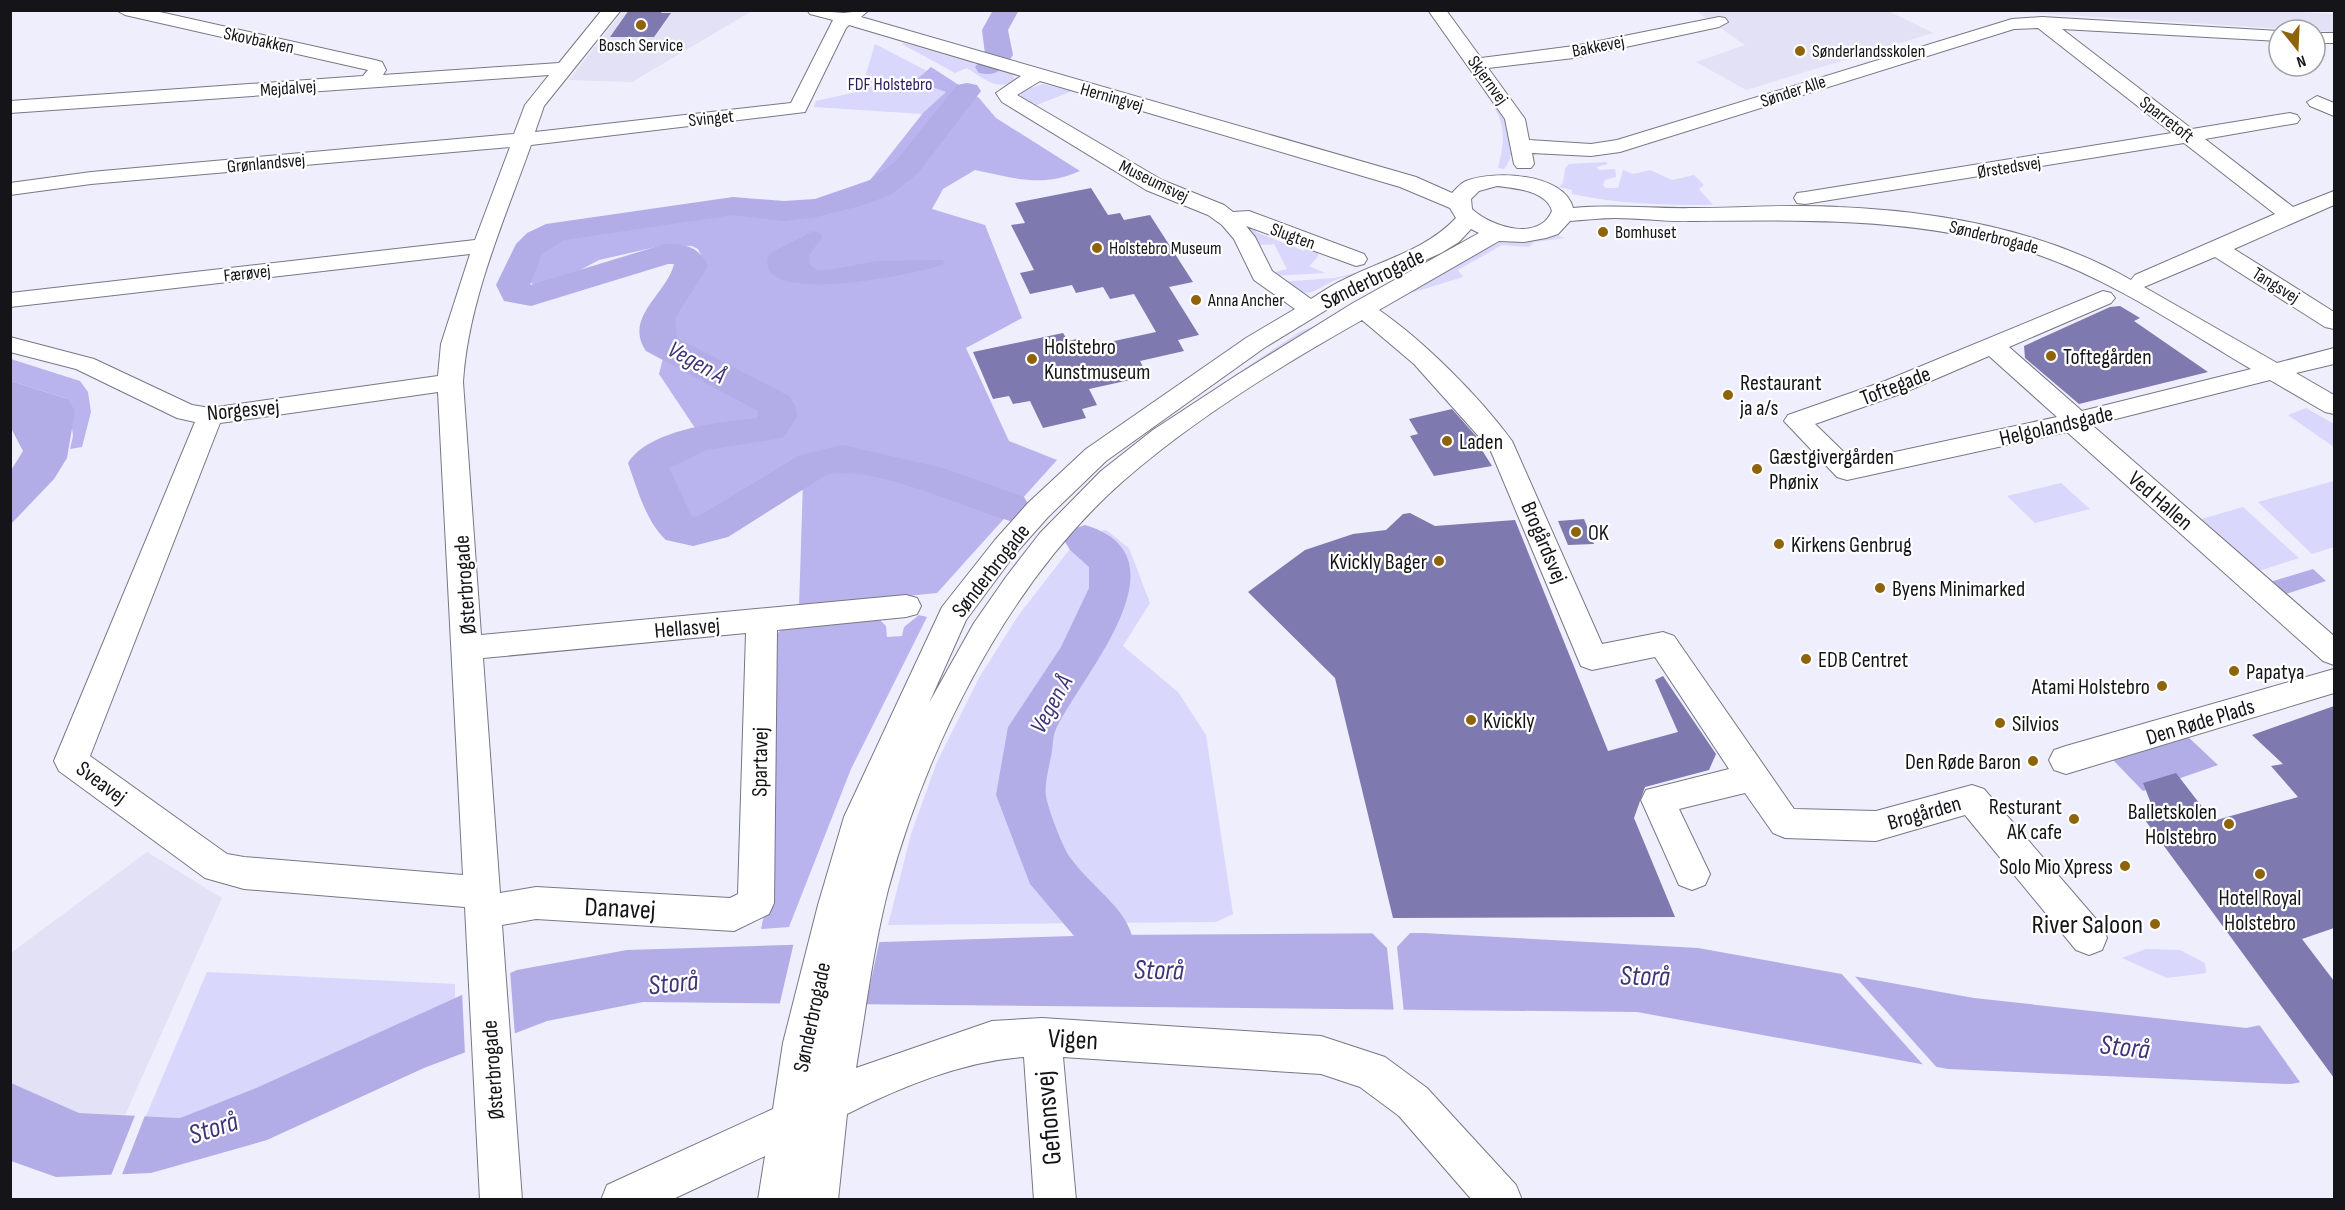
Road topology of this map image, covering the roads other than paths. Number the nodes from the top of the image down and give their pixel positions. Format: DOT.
graph roads {
  1 [pos="125,10"];
  2 [pos="612,10"];
  3 [pos="816,10"];
  4 [pos="1437,10"];
  5 [pos="853,15"];
  6 [pos="1719,22"];
  7 [pos="2042,22"];
  8 [pos="2267,35"];
  9 [pos="1476,64"];
  10 [pos="566,68"];
  11 [pos="1036,75"];
  12 [pos="369,82"];
  13 [pos="10,107"];
  14 [pos="2290,119"];
  15 [pos="2190,137"];
  16 [pos="522,140"];
  17 [pos="1522,151"];
  18 [pos="1502,178"];
  19 [pos="10,189"];
  20 [pos="2334,197"];
  21 [pos="1552,198"];
  22 [pos="1464,199"];
  23 [pos="1726,201"];
  24 [pos="2291,216"];
  25 [pos="1230,220"];
  26 [pos="1499,232"];
  27 [pos="484,246"];
  28 [pos="1433,248"];
  29 [pos="2217,248"];
  30 [pos="1356,259"];
  31 [pos="2143,280"];
  32 [pos="2103,298"];
  33 [pos="10,300"];
  34 [pos="1310,308"];
  35 [pos="1347,313"];
  36 [pos="2334,322"];
  37 [pos="10,344"];
  38 [pos="1991,345"];
  39 [pos="2334,356"];
  40 [pos="2275,372"];
  41 [pos="450,382"];
  42 [pos="1192,387"];
  43 [pos="2334,406"];
  44 [pos="210,416"];
  45 [pos="1797,421"];
  46 [pos="2072,422"];
  47 [pos="906,606"];
  48 [pos="762,620"];
  49 [pos="1662,644"];
  50 [pos="468,648"];
  51 [pos="2334,653"];
  52 [pos="2334,681"];
  53 [pos="2066,760"];
  54 [pos="1753,777"];
  55 [pos="1692,874"];
  56 [pos="482,902"];
  57 [pos="756,903"];
  58 [pos="852,904"];
  59 [pos="2089,938"];
  60 [pos="1042,1037"];
  61 [pos="822,1040"];
  62 [pos="830,1102"];
  63 [pos="790,1122"];
  64 [pos="501,1200"];
  65 [pos="622,1200"];
  66 [pos="779,1200"];
  67 [pos="817,1200"];
  68 [pos="1055,1200"];
  69 [pos="1501,1200"];
  1 -- 12 [label="street, Skovbakken"];
  2 -- 10 [label="street, Østerbrogade"];
  3 -- 5 [label="street, Herningvej"];
  4 -- 9 [label="street, Skjernvej"];
  5 -- 11 [label="street, Herningvej"];
  5 -- 16 [label="street, Svinget"];
  6 -- 9 [label="street, Bakkevej"];
  7 -- 8 [label="street, Sønder Alle"];
  7 -- 15 [label="street, Sparretoft"];
  7 -- 17 [label="street, Sønder Alle"];
  9 -- 17 [label="street, Skjernvej"];
  10 -- 12 [label="street, Mejdalvej"];
  10 -- 16 [label="street, Østerbrogade"];
  11 -- 22 [label="street, Herningvej"];
  11 -- 25 [label="street, Museumsvej"];
  12 -- 13 [label="street, Mejdalvej"];
  14 -- 15 [label="street, Ørstedsvej"];
  15 -- 23 [label="street, Ørstedsvej"];
  15 -- 24 [label="street, Sparretoft"];
  16 -- 19 [label="street, Grønlandsvej"];
  16 -- 27 [label="street, Østerbrogade"];
  17 -- 18 [label="street"];
  17 -- 21 [label="street, Skjernvej"];
  18 -- 21 [label="street, Sønderbrogade"];
  18 -- 22 [label="street, Sønderbrogade"];
  20 -- 24 [label="street, Tangsvej"];
  21 -- 26 [label="street"];
  21 -- 40 [label="street, Sønderbrogade"];
  22 -- 26 [label="street, Herningvej"];
  22 -- 28 [label="street, Sønderbrogade"];
  24 -- 29 [label="street, Tangsvej"];
  25 -- 30 [label="street, Slugten"];
  25 -- 34 [label="street, Museumsvej"];
  26 -- 35 [label="street, Sønderbrogade"];
  27 -- 33 [label="street, Færøvej"];
  27 -- 41 [label="street, Østerbrogade"];
  28 -- 34 [label="street, Sønderbrogade"];
  28 -- 35 [label="street"];
  29 -- 31 [label="street, Tangsvej"];
  29 -- 36 [label="street, Tangsvej"];
  32 -- 38 [label="street"];
  34 -- 42 [label="street, Sønderbrogade"];
  35 -- 42 [label="street"];
  35 -- 49 [label="street, Brogårdsvej"];
  35 -- 58 [label="street, Sønderbrogade"];
  37 -- 44 [label="street, Norgesvej"];
  38 -- 45 [label="street, Toftegade"];
  38 -- 46 [label="street, Ved Hallen"];
  39 -- 40 [label="street, Helgolandsgade"];
  40 -- 43 [label="street, Sønderbrogade"];
  40 -- 46 [label="street, Helgolandsgade"];
  41 -- 44 [label="street, Norgesvej"];
  41 -- 50 [label="street, Østerbrogade"];
  42 -- 58 [label="street, Sønderbrogade"];
  44 -- 56 [label="street, Sveavej"];
  45 -- 46 [label="street, Helgolandsgade"];
  46 -- 51 [label="street, Ved Hallen"];
  47 -- 48 [label="street, Hellasvej"];
  48 -- 50 [label="street, Hellasvej"];
  48 -- 57 [label="street, Spartavej"];
  49 -- 54 [label="street, Brogården"];
  50 -- 56 [label="street, Østerbrogade"];
  52 -- 53 [label="street, Den Røde Plads"];
  54 -- 55 [label="street"];
  54 -- 59 [label="street, Brogården"];
  56 -- 57 [label="street, Danavej"];
  56 -- 64 [label="street, Østerbrogade"];
  58 -- 61 [label="street, Sønderbrogade"];
  60 -- 62 [label="street, Vigen"];
  60 -- 68 [label="street, Gefionsvej"];
  60 -- 69 [label="street, Vigen"];
  61 -- 62 [label="street, Sønderbrogade"];
  61 -- 63 [label="street, Sønderbrogade"];
  62 -- 63 [label="street, Vigen"];
  62 -- 67 [label="street, Sønderbrogade"];
  63 -- 65 [label="street, Vigen"];
  63 -- 66 [label="street, Sønderbrogade"];
}
